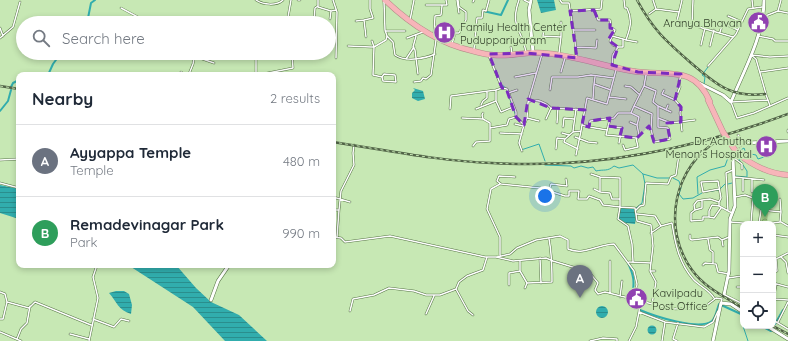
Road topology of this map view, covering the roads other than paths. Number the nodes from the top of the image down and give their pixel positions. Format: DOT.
graph roads {
  1 [pos="256,0"];
  2 [pos="283,0"];
  3 [pos="288,0"];
  4 [pos="291,0"];
  5 [pos="318,0"];
  6 [pos="333,0"];
  7 [pos="370,0"];
  8 [pos="385,0"];
  9 [pos="414,0"];
  10 [pos="446,0"];
  11 [pos="458,0"];
  12 [pos="489,0"];
  13 [pos="519,0"];
  14 [pos="524,0"];
  15 [pos="560,0"];
  16 [pos="602,0"];
  17 [pos="624,0"];
  18 [pos="653,0"];
  19 [pos="682,0"];
  20 [pos="693,0"];
  21 [pos="752,0"];
  22 [pos="764,0"];
  23 [pos="781,0"];
  24 [pos="20,2"];
  25 [pos="530,2"];
  26 [pos="426,5"];
  27 [pos="318,6"];
  28 [pos="442,6"];
  29 [pos="764,7"];
  30 [pos="121,8"];
  31 [pos="753,8"];
  32 [pos="656,9"];
  33 [pos="336,10"];
  34 [pos="594,10"];
  35 [pos="331,11"];
  36 [pos="570,11"];
  37 [pos="778,11"];
  38 [pos="680,12"];
  39 [pos="459,13"];
  40 [pos="649,14"];
  41 [pos="788,14"];
  42 [pos="16,16"];
  43 [pos="16,16"];
  44 [pos="135,16"];
  45 [pos="288,16"];
  46 [pos="314,16"];
  47 [pos="330,16"];
  48 [pos="728,16"];
  49 [pos="763,17"];
  50 [pos="364,20"];
  51 [pos="356,21"];
  52 [pos="409,21"];
  53 [pos="561,22"];
  54 [pos="742,22"];
  55 [pos="692,25"];
  56 [pos="0,28"];
  57 [pos="561,28"];
  58 [pos="705,28"];
  59 [pos="573,30"];
  60 [pos="595,30"];
  61 [pos="714,30"];
  62 [pos="738,30"];
  63 [pos="424,31"];
  64 [pos="385,32"];
  65 [pos="405,32"];
  66 [pos="720,32"];
  67 [pos="3,36"];
  68 [pos="387,36"];
  69 [pos="416,36"];
  70 [pos="543,36"];
  71 [pos="612,36"];
  72 [pos="758,36"];
  73 [pos="366,37"];
  74 [pos="435,37"];
  75 [pos="561,37"];
  76 [pos="733,37"];
  77 [pos="0,38"];
  78 [pos="407,38"];
  79 [pos="623,39"];
  80 [pos="543,40"];
  81 [pos="597,40"];
  82 [pos="626,40"];
  83 [pos="372,41"];
  84 [pos="788,41"];
  85 [pos="637,42"];
  86 [pos="452,44"];
  87 [pos="701,45"];
  88 [pos="348,46"];
  89 [pos="576,46"];
  90 [pos="710,46"];
  91 [pos="374,47"];
  92 [pos="414,47"];
  93 [pos="511,47"];
  94 [pos="618,47"];
  95 [pos="474,52"];
  96 [pos="526,52"];
  97 [pos="533,52"];
  98 [pos="542,52"];
  99 [pos="435,54"];
  100 [pos="489,54"];
  101 [pos="512,54"];
  102 [pos="559,55"];
  103 [pos="752,55"];
  104 [pos="565,56"];
  105 [pos="788,56"];
  106 [pos="336,58"];
  107 [pos="416,58"];
  108 [pos="576,58"];
  109 [pos="405,59"];
  110 [pos="194,60"];
  111 [pos="204,60"];
  112 [pos="256,60"];
  113 [pos="292,60"];
  114 [pos="214,64"];
  115 [pos="614,66"];
  116 [pos="708,66"];
  117 [pos="788,68"];
  118 [pos="189,72"];
  119 [pos="257,72"];
  120 [pos="272,72"];
  121 [pos="561,72"];
  122 [pos="646,72"];
  123 [pos="760,72"];
  124 [pos="536,73"];
  125 [pos="418,74"];
  126 [pos="682,74"];
  127 [pos="382,77"];
  128 [pos="515,77"];
  129 [pos="595,77"];
  130 [pos="614,78"];
  131 [pos="694,81"];
  132 [pos="414,82"];
  133 [pos="594,84"];
  134 [pos="625,86"];
  135 [pos="644,86"];
  136 [pos="502,88"];
  137 [pos="711,89"];
  138 [pos="496,90"];
  139 [pos="517,90"];
  140 [pos="550,90"];
  141 [pos="611,90"];
  142 [pos="664,90"];
  143 [pos="486,92"];
  144 [pos="508,93"];
  145 [pos="706,93"];
  146 [pos="640,95"];
  147 [pos="609,97"];
  148 [pos="788,98"];
  149 [pos="593,99"];
  150 [pos="626,99"];
  151 [pos="675,100"];
  152 [pos="768,100"];
  153 [pos="496,101"];
  154 [pos="528,102"];
  155 [pos="710,102"];
  156 [pos="730,102"];
  157 [pos="481,105"];
  158 [pos="668,105"];
  159 [pos="634,106"];
  160 [pos="658,106"];
  161 [pos="770,106"];
  162 [pos="513,107"];
  163 [pos="551,108"];
  164 [pos="558,108"];
  165 [pos="450,109"];
  166 [pos="476,109"];
  167 [pos="576,109"];
  168 [pos="585,110"];
  169 [pos="666,110"];
  170 [pos="501,112"];
  171 [pos="671,112"];
  172 [pos="483,113"];
  173 [pos="630,113"];
  174 [pos="502,115"];
  175 [pos="516,117"];
  176 [pos="462,118"];
  177 [pos="527,118"];
  178 [pos="658,118"];
  179 [pos="483,119"];
  180 [pos="546,119"];
  181 [pos="610,119"];
  182 [pos="574,120"];
  183 [pos="695,120"];
  184 [pos="539,121"];
  185 [pos="630,122"];
  186 [pos="681,122"];
  187 [pos="557,123"];
  188 [pos="515,124"];
  189 [pos="524,125"];
  190 [pos="637,125"];
  191 [pos="582,126"];
  192 [pos="608,126"];
  193 [pos="563,127"];
  194 [pos="589,127"];
  195 [pos="490,128"];
  196 [pos="607,130"];
  197 [pos="581,131"];
  198 [pos="682,131"];
  199 [pos="573,132"];
  200 [pos="500,133"];
  201 [pos="562,133"];
  202 [pos="522,134"];
  203 [pos="569,135"];
  204 [pos="738,135"];
  205 [pos="620,136"];
  206 [pos="575,137"];
  207 [pos="636,138"];
  208 [pos="565,139"];
  209 [pos="580,140"];
  210 [pos="788,141"];
  211 [pos="597,143"];
  212 [pos="619,143"];
  213 [pos="747,143"];
  214 [pos="623,145"];
  215 [pos="354,146"];
  216 [pos="473,146"];
  217 [pos="556,149"];
  218 [pos="578,149"];
  219 [pos="522,150"];
  220 [pos="576,155"];
  221 [pos="735,155"];
  222 [pos="688,157"];
  223 [pos="16,159"];
  224 [pos="0,160"];
  225 [pos="742,169"];
  226 [pos="733,170"];
  227 [pos="591,174"];
  228 [pos="788,175"];
  229 [pos="515,177"];
  230 [pos="600,177"];
  231 [pos="734,177"];
  232 [pos="743,178"];
  233 [pos="566,179"];
  234 [pos="752,179"];
  235 [pos="764,180"];
  236 [pos="0,183"];
  237 [pos="501,184"];
  238 [pos="16,187"];
  239 [pos="594,189"];
  240 [pos="719,190"];
  241 [pos="549,191"];
  242 [pos="743,191"];
  243 [pos="600,192"];
  244 [pos="752,192"];
  245 [pos="735,197"];
  246 [pos="336,198"];
  247 [pos="340,199"];
  248 [pos="620,199"];
  249 [pos="780,199"];
  250 [pos="702,200"];
  251 [pos="350,202"];
  252 [pos="719,202"];
  253 [pos="620,207"];
  254 [pos="720,207"];
  255 [pos="339,210"];
  256 [pos="636,210"];
  257 [pos="695,210"];
  258 [pos="728,211"];
  259 [pos="781,212"];
  260 [pos="732,213"];
  261 [pos="637,214"];
  262 [pos="709,217"];
  263 [pos="751,221"];
  264 [pos="759,221"];
  265 [pos="730,222"];
  266 [pos="740,222"];
  267 [pos="780,222"];
  268 [pos="776,223"];
  269 [pos="661,226"];
  270 [pos="788,226"];
  271 [pos="651,233"];
  272 [pos="690,235"];
  273 [pos="776,235"];
  274 [pos="337,237"];
  275 [pos="730,237"];
  276 [pos="788,237"];
  277 [pos="549,238"];
  278 [pos="708,239"];
  279 [pos="722,240"];
  280 [pos="723,246"];
  281 [pos="788,253"];
  282 [pos="500,255"];
  283 [pos="487,257"];
  284 [pos="497,257"];
  285 [pos="781,257"];
  286 [pos="540,258"];
  287 [pos="776,259"];
  288 [pos="520,261"];
  289 [pos="552,261"];
  290 [pos="610,261"];
  291 [pos="629,262"];
  292 [pos="632,262"];
  293 [pos="652,263"];
  294 [pos="713,263"];
  295 [pos="703,265"];
  296 [pos="96,268"];
  297 [pos="227,268"];
  298 [pos="520,271"];
  299 [pos="650,271"];
  300 [pos="656,271"];
  301 [pos="788,273"];
  302 [pos="729,274"];
  303 [pos="740,276"];
  304 [pos="728,278"];
  305 [pos="622,281"];
  306 [pos="527,283"];
  307 [pos="541,283"];
  308 [pos="788,283"];
  309 [pos="776,284"];
  310 [pos="509,285"];
  311 [pos="787,287"];
  312 [pos="525,288"];
  313 [pos="456,289"];
  314 [pos="0,292"];
  315 [pos="610,293"];
  316 [pos="724,295"];
  317 [pos="434,296"];
  318 [pos="620,297"];
  319 [pos="714,298"];
  320 [pos="211,300"];
  321 [pos="776,300"];
  322 [pos="635,301"];
  323 [pos="640,301"];
  324 [pos="788,301"];
  325 [pos="7,302"];
  326 [pos="740,303"];
  327 [pos="652,304"];
  328 [pos="721,304"];
  329 [pos="30,306"];
  330 [pos="740,310"];
  331 [pos="350,311"];
  332 [pos="639,312"];
  333 [pos="426,314"];
  334 [pos="473,315"];
  335 [pos="0,319"];
  336 [pos="93,319"];
  337 [pos="129,321"];
  338 [pos="665,322"];
  339 [pos="778,322"];
  340 [pos="678,323"];
  341 [pos="91,325"];
  342 [pos="773,329"];
  343 [pos="788,329"];
  344 [pos="0,332"];
  345 [pos="70,334"];
  346 [pos="17,339"];
  347 [pos="788,339"];
  348 [pos="89,340"];
  349 [pos="673,340"];
  350 [pos="21,341"];
  351 [pos="590,341"];
  352 [pos="617,341"];
  353 [pos="629,341"];
  354 [pos="662,341"];
  355 [pos="677,341"];
  356 [pos="713,341"];
  1 -- 2 [label="street"];
  3 -- 4 [label="street"];
  4 -- 45 [label="street"];
  5 -- 27 [label="street"];
  6 -- 33 [label="street"];
  7 -- 50 [label="street"];
  8 -- 52 [label="highway"];
  8 -- 64 [label="street"];
  9 -- 52 [label="street"];
  10 -- 28 [label="street"];
  11 -- 39 [label="street"];
  11 -- 86 [label="street"];
  12 -- 95 [label="street"];
  13 -- 96 [label="street"];
  14 -- 25 [label="street"];
  15 -- 36 [label="street"];
  16 -- 34 [label="street"];
  17 -- 82 [label="street"];
  18 -- 32 [label="street"];
  19 -- 38 [label="street"];
  20 -- 55 [label="street"];
  21 -- 31 [label="street"];
  22 -- 29 [label="street"];
  23 -- 37 [label="street"];
  24 -- 43 [label="street"];
  25 -- 97 [label="street"];
  26 -- 28 [label="street"];
  27 -- 35 [label="street"];
  27 -- 46 [label="street"];
  28 -- 74 [label="street"];
  29 -- 31 [label="street"];
  29 -- 49 [label="street"];
  30 -- 44 [label="street"];
  31 -- 54 [label="street"];
  32 -- 38 [label="street"];
  32 -- 40 [label="street"];
  33 -- 35 [label="street"];
  33 -- 106 [label="street"];
  34 -- 36 [label="street"];
  34 -- 71 [label="street"];
  35 -- 47 [label="street"];
  36 -- 59 [label="street"];
  37 -- 41 [label="street"];
  37 -- 49 [label="street"];
  38 -- 55 [label="street"];
  42 -- 67 [label="street"];
  48 -- 54 [label="street"];
  49 -- 72 [label="street"];
  50 -- 51 [label="street"];
  50 -- 73 [label="street"];
  52 -- 63 [label="highway"];
  53 -- 57 [label="street"];
  54 -- 62 [label="street"];
  55 -- 58 [label="street"];
  56 -- 67 [label="street"];
  57 -- 70 [label="street"];
  57 -- 75 [label="street"];
  58 -- 61 [label="street"];
  58 -- 87 [label="street"];
  59 -- 60 [label="street"];
  59 -- 89 [label="street"];
  61 -- 66 [label="street"];
  61 -- 90 [label="street"];
  62 -- 66 [label="street"];
  62 -- 76 [label="street"];
  63 -- 69 [label="street"];
  63 -- 74 [label="highway"];
  64 -- 65 [label="street"];
  64 -- 68 [label="street"];
  66 -- 76 [label="street"];
  67 -- 77 [label="street"];
  68 -- 91 [label="street"];
  68 -- 109 [label="street"];
  69 -- 78 [label="street"];
  69 -- 92 [label="street"];
  70 -- 75 [label="street"];
  70 -- 80 [label="street"];
  71 -- 79 [label="street"];
  71 -- 94 [label="street"];
  72 -- 84 [label="street"];
  72 -- 103 [label="street"];
  74 -- 86 [label="highway"];
  74 -- 99 [label="street"];
  75 -- 102 [label="street"];
  76 -- 116 [label="street"];
  79 -- 82 [label="street"];
  79 -- 94 [label="street"];
  81 -- 89 [label="street"];
  82 -- 85 [label="street"];
  83 -- 91 [label="street"];
  86 -- 95 [label="highway"];
  88 -- 91 [label="street"];
  89 -- 108 [label="street"];
  91 -- 127 [label="street"];
  92 -- 107 [label="street"];
  92 -- 109 [label="street"];
  93 -- 101 [label="street"];
  94 -- 115 [label="street"];
  95 -- 100 [label="highway"];
  96 -- 97 [label="highway"];
  96 -- 101 [label="highway"];
  97 -- 98 [label="highway"];
  98 -- 102 [label="highway"];
  98 -- 124 [label="street"];
  99 -- 107 [label="street"];
  99 -- 132 [label="street"];
  100 -- 101 [label="highway"];
  100 -- 136 [label="street"];
  102 -- 104 [label="highway"];
  103 -- 105 [label="street"];
  103 -- 123 [label="street"];
  103 -- 156 [label="street"];
  104 -- 108 [label="highway"];
  104 -- 121 [label="street"];
  107 -- 109 [label="street"];
  107 -- 125 [label="street"];
  108 -- 115 [label="highway"];
  110 -- 118 [label="street"];
  111 -- 114 [label="street"];
  112 -- 119 [label="street"];
  113 -- 120 [label="street"];
  115 -- 122 [label="highway"];
  115 -- 130 [label="street"];
  117 -- 123 [label="street"];
  122 -- 126 [label="highway"];
  122 -- 135 [label="street"];
  123 -- 152 [label="street"];
  124 -- 128 [label="street"];
  124 -- 154 [label="street"];
  126 -- 131 [label="highway"];
  126 -- 151 [label="street"];
  127 -- 127 [label="street"];
  129 -- 130 [label="street"];
  129 -- 133 [label="street"];
  129 -- 140 [label="street"];
  130 -- 141 [label="street"];
  131 -- 137 [label="street"];
  131 -- 145 [label="highway"];
  131 -- 155 [label="highway"];
  133 -- 141 [label="street"];
  133 -- 149 [label="street"];
  134 -- 146 [label="street"];
  135 -- 146 [label="street"];
  135 -- 160 [label="street"];
  136 -- 138 [label="street"];
  136 -- 144 [label="street"];
  137 -- 145 [label="highway"];
  137 -- 156 [label="street"];
  138 -- 143 [label="street"];
  138 -- 153 [label="street"];
  139 -- 144 [label="street"];
  141 -- 147 [label="street"];
  142 -- 151 [label="street"];
  143 -- 157 [label="street"];
  143 -- 165 [label="street"];
  144 -- 162 [label="street"];
  145 -- 155 [label="highway"];
  146 -- 159 [label="street"];
  147 -- 149 [label="street"];
  147 -- 150 [label="street"];
  148 -- 161 [label="street"];
  149 -- 168 [label="street"];
  151 -- 186 [label="street"];
  152 -- 156 [label="street"];
  152 -- 161 [label="street"];
  153 -- 157 [label="street"];
  153 -- 170 [label="street"];
  154 -- 163 [label="street"];
  154 -- 177 [label="street"];
  155 -- 221 [label="highway, bridge"];
  156 -- 161 [label="street"];
  157 -- 166 [label="street"];
  158 -- 169 [label="street"];
  159 -- 173 [label="street"];
  159 -- 178 [label="street"];
  160 -- 169 [label="street"];
  160 -- 178 [label="street"];
  162 -- 170 [label="street"];
  162 -- 175 [label="street"];
  163 -- 164 [label="street"];
  163 -- 180 [label="street"];
  164 -- 167 [label="street"];
  164 -- 187 [label="street"];
  167 -- 168 [label="street"];
  167 -- 182 [label="street"];
  168 -- 191 [label="street"];
  169 -- 171 [label="street"];
  170 -- 174 [label="street"];
  172 -- 179 [label="street"];
  173 -- 181 [label="street"];
  173 -- 190 [label="street"];
  175 -- 189 [label="street"];
  175 -- 195 [label="street"];
  176 -- 179 [label="street"];
  177 -- 184 [label="street"];
  177 -- 189 [label="street"];
  178 -- 186 [label="street"];
  179 -- 195 [label="street"];
  181 -- 192 [label="street"];
  181 -- 194 [label="street"];
  182 -- 193 [label="street"];
  182 -- 199 [label="street"];
  183 -- 186 [label="street"];
  185 -- 190 [label="street"];
  186 -- 198 [label="street"];
  188 -- 189 [label="street"];
  189 -- 202 [label="street"];
  190 -- 207 [label="street"];
  191 -- 194 [label="street"];
  191 -- 197 [label="street"];
  192 -- 196 [label="street"];
  192 -- 205 [label="street"];
  194 -- 196 [label="street"];
  195 -- 216 [label="street"];
  196 -- 205 [label="street"];
  197 -- 199 [label="street"];
  197 -- 209 [label="street"];
  199 -- 203 [label="street"];
  200 -- 202 [label="street"];
  201 -- 203 [label="street"];
  202 -- 219 [label="street"];
  203 -- 208 [label="street"];
  204 -- 213 [label="street"];
  205 -- 207 [label="street"];
  205 -- 212 [label="street"];
  206 -- 209 [label="street"];
  207 -- 214 [label="street"];
  208 -- 217 [label="street"];
  208 -- 218 [label="street"];
  209 -- 211 [label="street"];
  209 -- 218 [label="street"];
  210 -- 213 [label="street"];
  215 -- 247 [label="street"];
  218 -- 220 [label="street"];
  221 -- 225 [label="street"];
  221 -- 226 [label="street"];
  221 -- 228 [label="highway"];
  222 -- 256 [label="street"];
  223 -- 224 [label="street"];
  226 -- 231 [label="street"];
  226 -- 258 [label="street"];
  227 -- 230 [label="street"];
  229 -- 237 [label="street"];
  230 -- 243 [label="street"];
  230 -- 248 [label="street"];
  231 -- 232 [label="street"];
  231 -- 245 [label="street"];
  232 -- 234 [label="street"];
  232 -- 242 [label="street"];
  233 -- 241 [label="street"];
  234 -- 235 [label="street"];
  234 -- 244 [label="street"];
  236 -- 238 [label="street"];
  237 -- 241 [label="street"];
  237 -- 282 [label="street"];
  239 -- 243 [label="street"];
  240 -- 240 [label="street"];
  240 -- 252 [label="street"];
  241 -- 253 [label="street"];
  243 -- 248 [label="street"];
  245 -- 260 [label="street"];
  245 -- 263 [label="street"];
  246 -- 247 [label="street"];
  247 -- 251 [label="street"];
  247 -- 255 [label="street"];
  248 -- 253 [label="street"];
  249 -- 259 [label="street"];
  250 -- 252 [label="street"];
  250 -- 257 [label="street"];
  250 -- 257 [label="street"];
  252 -- 254 [label="street"];
  253 -- 256 [label="street"];
  253 -- 292 [label="street"];
  254 -- 258 [label="street"];
  254 -- 262 [label="street"];
  254 -- 262 [label="street"];
  255 -- 274 [label="street"];
  256 -- 261 [label="street"];
  257 -- 262 [label="street"];
  258 -- 260 [label="street"];
  259 -- 264 [label="street"];
  259 -- 267 [label="street"];
  260 -- 265 [label="street"];
  261 -- 269 [label="street"];
  261 -- 271 [label="street"];
  265 -- 266 [label="street"];
  265 -- 275 [label="street"];
  267 -- 268 [label="street"];
  267 -- 270 [label="street"];
  269 -- 271 [label="street"];
  269 -- 319 [label="street"];
  271 -- 293 [label="street"];
  272 -- 278 [label="street"];
  273 -- 276 [label="street"];
  274 -- 283 [label="street"];
  275 -- 279 [label="street"];
  275 -- 302 [label="street"];
  277 -- 282 [label="street"];
  277 -- 289 [label="street"];
  277 -- 291 [label="street"];
  278 -- 279 [label="street"];
  278 -- 294 [label="street"];
  279 -- 280 [label="street"];
  281 -- 285 [label="street"];
  282 -- 284 [label="street"];
  283 -- 284 [label="street"];
  283 -- 313 [label="street"];
  284 -- 288 [label="street"];
  285 -- 287 [label="street"];
  285 -- 301 [label="street"];
  286 -- 288 [label="street"];
  286 -- 289 [label="street"];
  286 -- 307 [label="street"];
  288 -- 298 [label="street"];
  289 -- 307 [label="street"];
  289 -- 315 [label="street"];
  290 -- 315 [label="street"];
  291 -- 292 [label="street"];
  291 -- 322 [label="street"];
  292 -- 293 [label="street"];
  293 -- 299 [label="street"];
  294 -- 295 [label="street"];
  294 -- 302 [label="street"];
  296 -- 336 [label="street"];
  297 -- 320 [label="street"];
  298 -- 306 [label="street"];
  298 -- 310 [label="street"];
  299 -- 300 [label="street"];
  299 -- 327 [label="street"];
  302 -- 304 [label="street"];
  303 -- 304 [label="street"];
  304 -- 316 [label="street"];
  305 -- 318 [label="street"];
  306 -- 307 [label="street"];
  306 -- 312 [label="street"];
  308 -- 311 [label="street"];
  309 -- 311 [label="street"];
  313 -- 317 [label="street"];
  313 -- 334 [label="street"];
  314 -- 325 [label="street"];
  315 -- 318 [label="street"];
  316 -- 326 [label="street"];
  317 -- 331 [label="street"];
  317 -- 333 [label="street"];
  318 -- 322 [label="street"];
  319 -- 327 [label="street"];
  319 -- 328 [label="street"];
  321 -- 324 [label="street"];
  322 -- 323 [label="street"];
  323 -- 327 [label="street"];
  323 -- 332 [label="street"];
  324 -- 339 [label="street"];
  325 -- 329 [label="street"];
  325 -- 335 [label="street"];
  328 -- 330 [label="street"];
  328 -- 340 [label="street"];
  328 -- 356 [label="street"];
  329 -- 341 [label="street"];
  329 -- 346 [label="street"];
  332 -- 338 [label="street"];
  332 -- 353 [label="street"];
  336 -- 337 [label="street"];
  336 -- 341 [label="street"];
  338 -- 340 [label="street"];
  338 -- 354 [label="street"];
  339 -- 343 [label="street"];
  340 -- 349 [label="street"];
  341 -- 348 [label="street"];
  342 -- 347 [label="street"];
  344 -- 346 [label="street"];
  345 -- 348 [label="street"];
  346 -- 350 [label="street"];
  349 -- 355 [label="street"];
  351 -- 352 [label="street"];
}
